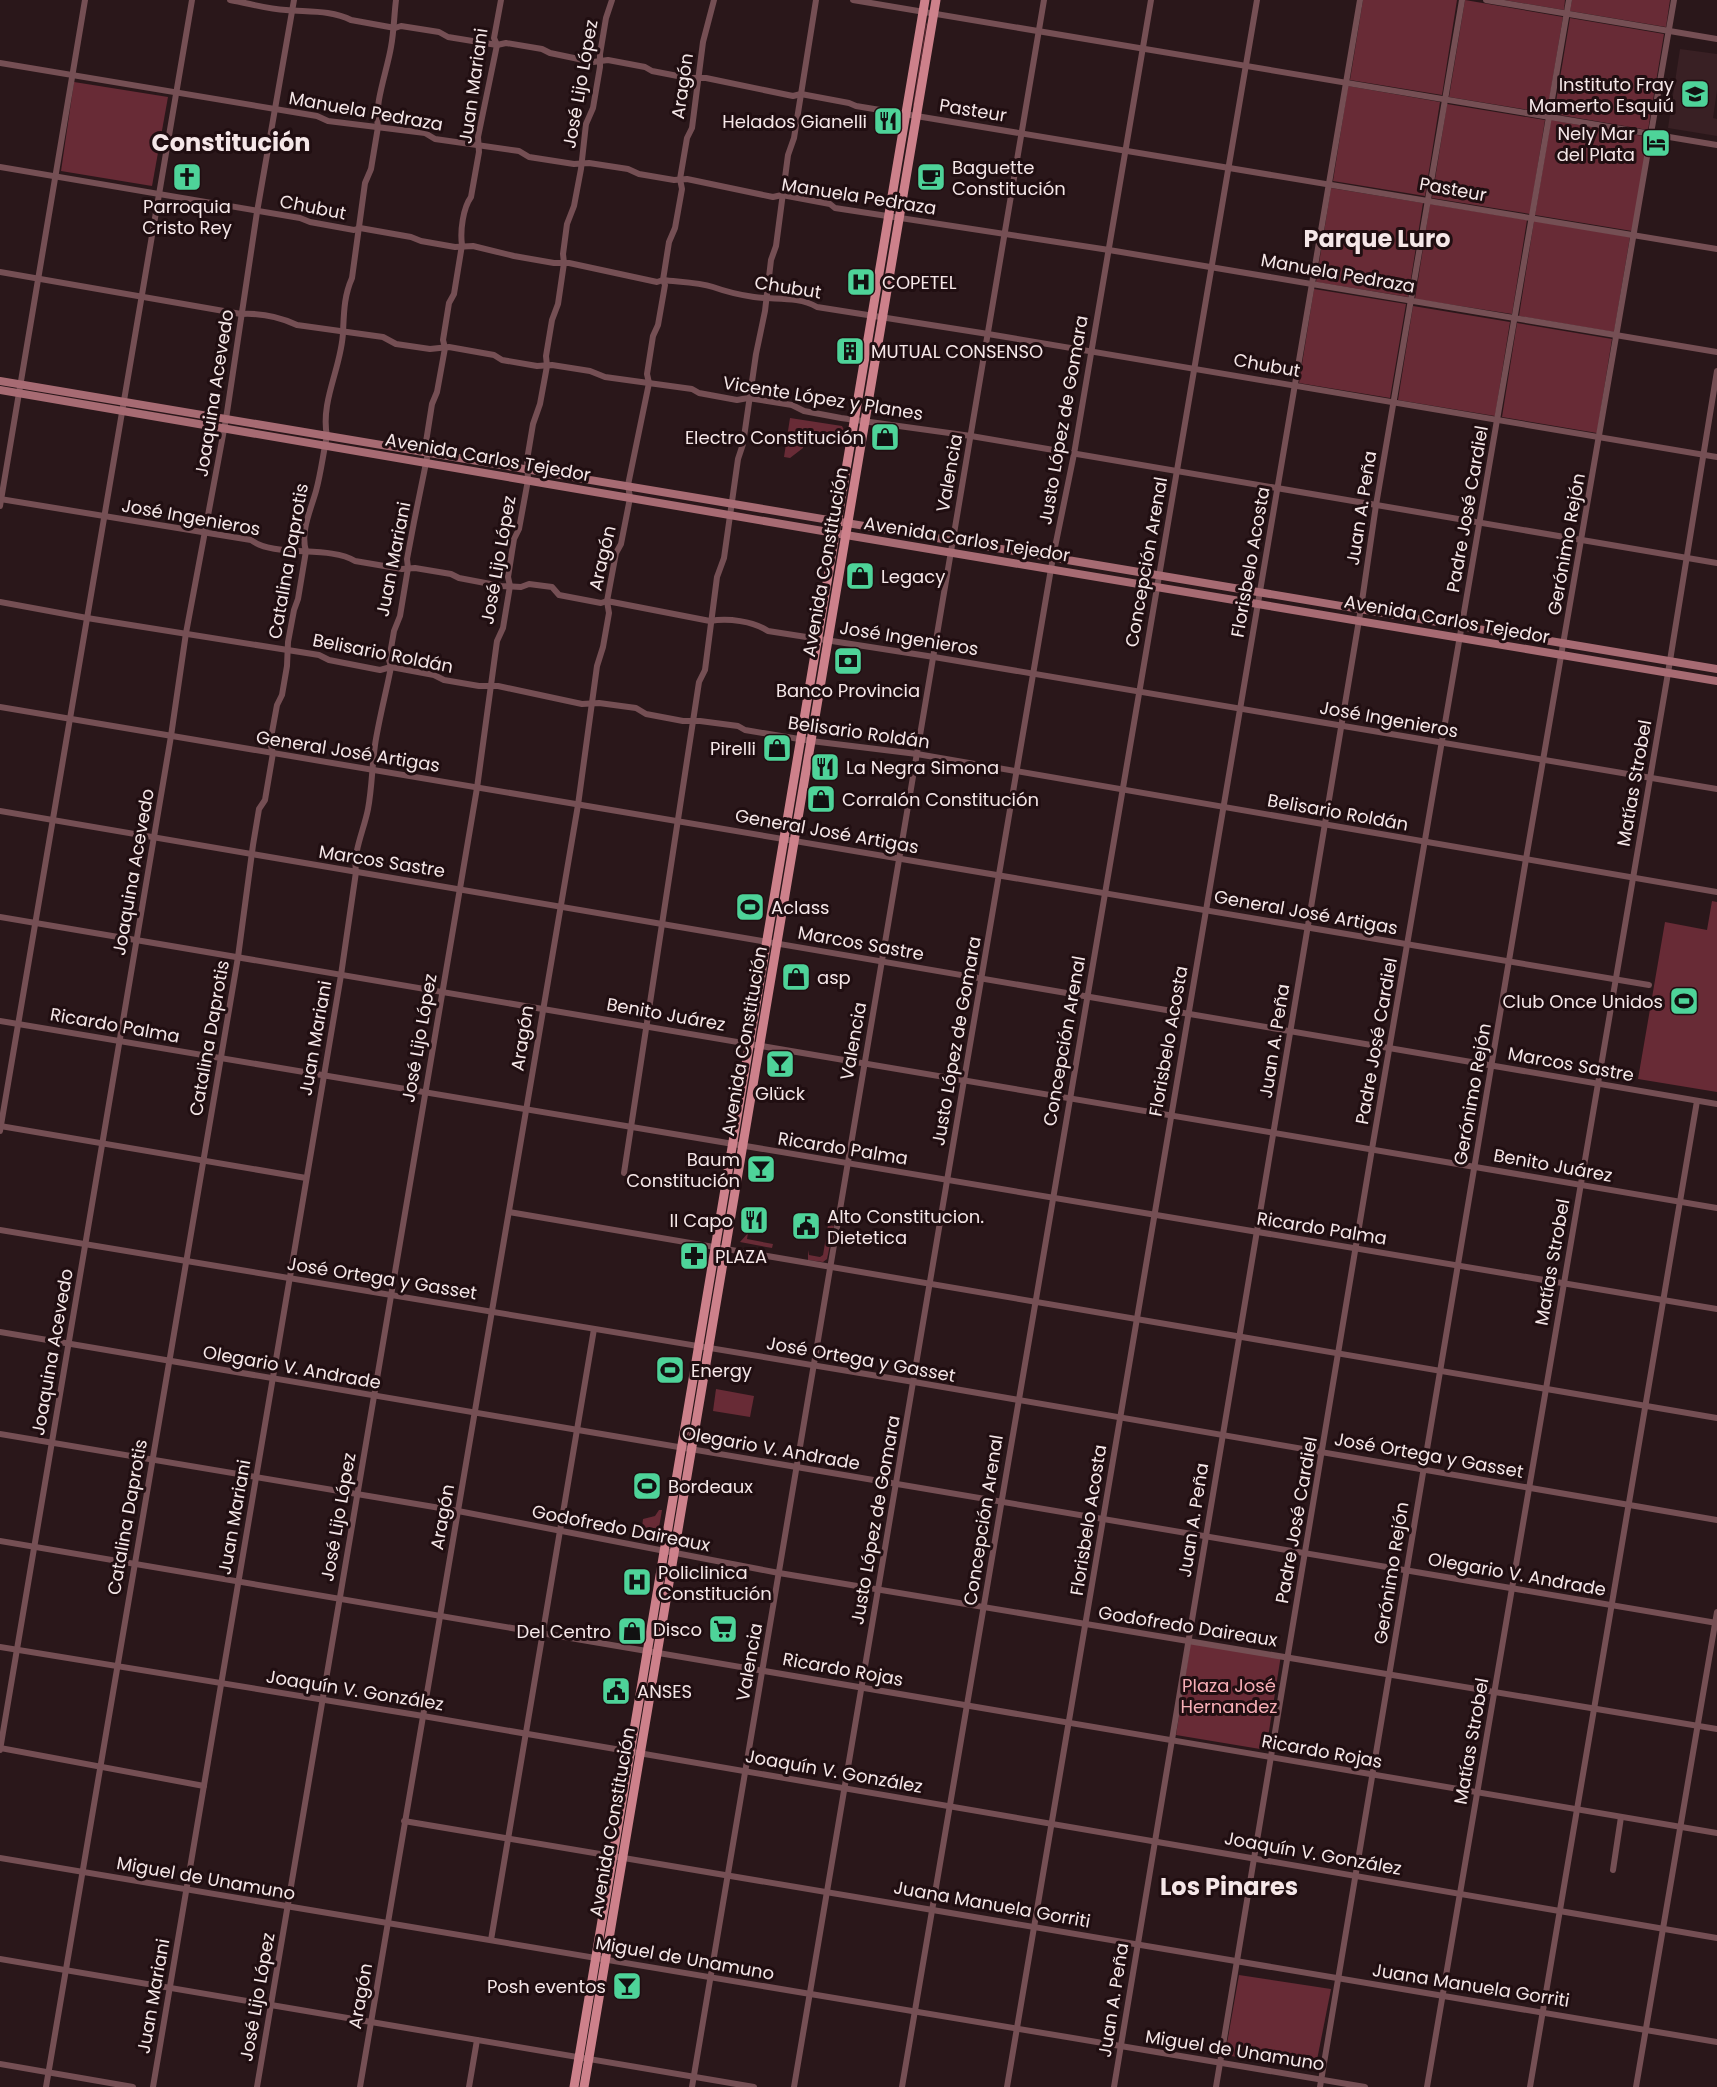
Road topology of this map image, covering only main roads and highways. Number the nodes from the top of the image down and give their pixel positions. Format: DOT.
graph roads {
  1 [pos="925,0"];
  2 [pos="936,0"];
  3 [pos="0,381"];
  4 [pos="20,389"];
  5 [pos="0,390"];
  6 [pos="225,424"];
  7 [pos="838,520"];
  8 [pos="848,522"];
  9 [pos="836,533"];
  10 [pos="846,535"];
  11 [pos="1717,669"];
  12 [pos="1717,681"];
  13 [pos="738,1145"];
  14 [pos="704,1347"];
  15 [pos="584,2058"];
  16 [pos="574,2087"];
  17 [pos="584,2087"];
  1 -- 7 [label="main road, Avenida Constitución"];
  2 -- 8 [label="main road, Avenida Constitución"];
  3 -- 4 [label="main road, Avenida Carlos Tejedor"];
  4 -- 5 [label="main road, Avenida Carlos Tejedor"];
  4 -- 6 [label="main road, Avenida Carlos Tejedor"];
  6 -- 7 [label="main road, Avenida Carlos Tejedor"];
  6 -- 9 [label="main road, Avenida Carlos Tejedor"];
  7 -- 8 [label="main road, Avenida Carlos Tejedor"];
  7 -- 9 [label="main road, Avenida Constitución"];
  8 -- 10 [label="main road, Avenida Constitución"];
  8 -- 11 [label="main road, Avenida Carlos Tejedor"];
  9 -- 10 [label="main road, Avenida Carlos Tejedor"];
  9 -- 13 [label="main road, Avenida Constitución"];
  10 -- 12 [label="main road, Avenida Carlos Tejedor"];
  10 -- 13 [label="main road, Avenida Constitución"];
  13 -- 14 [label="main road, Avenida Constitución"];
  13 -- 14 [label="main road, Avenida Constitución"];
  14 -- 15 [label="main road, Avenida Constitución"];
  15 -- 16 [label="main road, Avenida Constitución"];
  15 -- 17 [label="main road, Avenida Constitución"];
}
